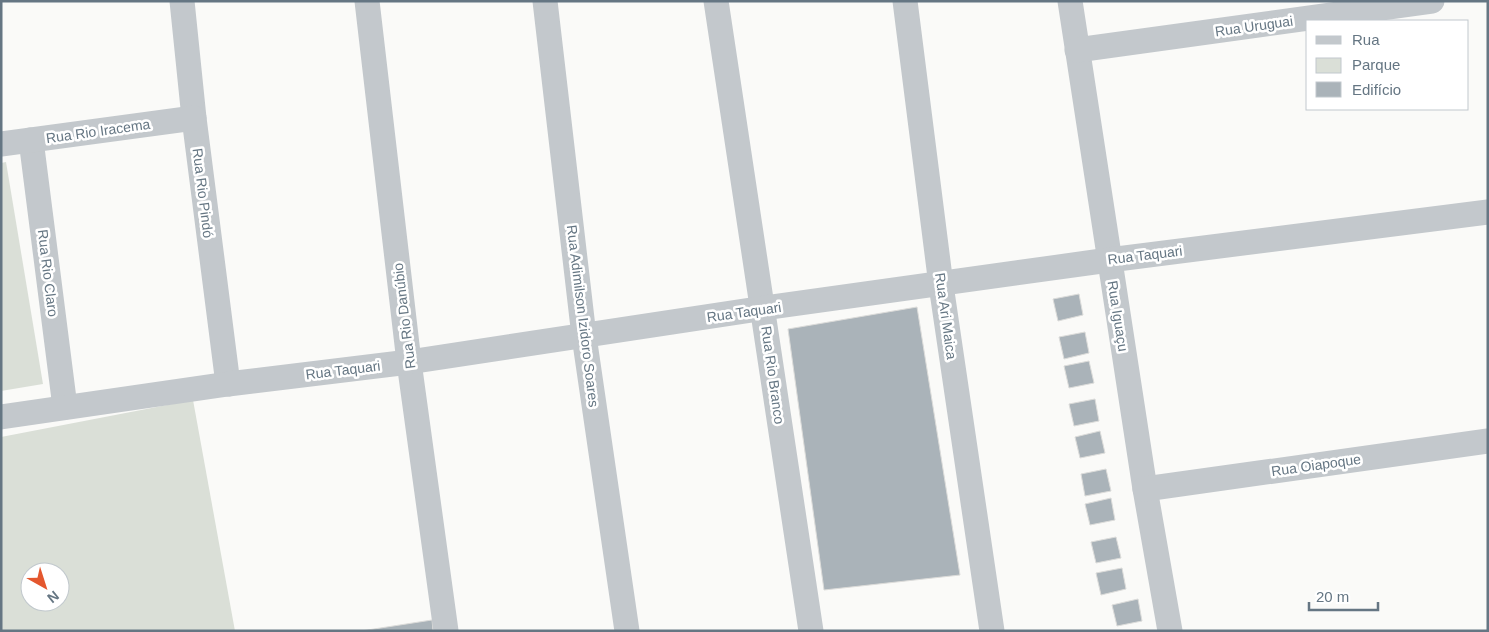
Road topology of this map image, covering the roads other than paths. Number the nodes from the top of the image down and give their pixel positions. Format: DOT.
graph roads {
  1 [pos="182,1"];
  2 [pos="367,1"];
  3 [pos="545,1"];
  4 [pos="716,1"];
  5 [pos="905,1"];
  6 [pos="1070,1"];
  7 [pos="1432,1"];
  8 [pos="1077,50"];
  9 [pos="194,118"];
  10 [pos="31,140"];
  11 [pos="1,144"];
  12 [pos="1488,212"];
  13 [pos="1109,260"];
  14 [pos="941,285"];
  15 [pos="764,308"];
  16 [pos="584,336"];
  17 [pos="409,362"];
  18 [pos="228,384"];
  19 [pos="65,407"];
  20 [pos="1,417"];
  21 [pos="1488,441"];
  22 [pos="1145,489"];
  23 [pos="446,631"];
  24 [pos="627,631"];
  25 [pos="811,631"];
  26 [pos="992,631"];
  27 [pos="1170,631"];
  1 -- 9 [label="street, Rua Rio Pindó"];
  2 -- 17 [label="street, Rua Rio Danúbio"];
  3 -- 16 [label="street, Rua Adimilson Izidoro Soares"];
  4 -- 15 [label="street, Rua Rio Branco"];
  5 -- 14 [label="street, Rua Ari Maica"];
  6 -- 8 [label="street, Rua Iguaçu"];
  7 -- 8 [label="street, Rua Uruguai"];
  8 -- 13 [label="street, Rua Iguaçu"];
  9 -- 10 [label="street, Rua Rio Iracema"];
  9 -- 18 [label="street, Rua Rio Pindó"];
  10 -- 11 [label="street, Rua Rio Iracema"];
  10 -- 19 [label="street, Rua Rio Claro"];
  12 -- 13 [label="street, Rua Taquari"];
  13 -- 14 [label="street, Rua Taquari"];
  13 -- 22 [label="street, Rua Iguaçu"];
  14 -- 15 [label="street, Rua Taquari"];
  14 -- 26 [label="street, Rua Ari Maica"];
  15 -- 16 [label="street, Rua Taquari"];
  15 -- 25 [label="street, Rua Rio Branco"];
  16 -- 17 [label="street, Rua Taquari"];
  16 -- 24 [label="street, Rua Adimilson Izidoro Soares"];
  17 -- 18 [label="street, Rua Taquari"];
  17 -- 23 [label="street, Rua Rio Danúbio"];
  18 -- 19 [label="street, Rua Taquari"];
  19 -- 20 [label="street, Rua Taquari"];
  21 -- 22 [label="street, Rua Oiapoque"];
  22 -- 27 [label="street, Rua Iguaçu"];
}
